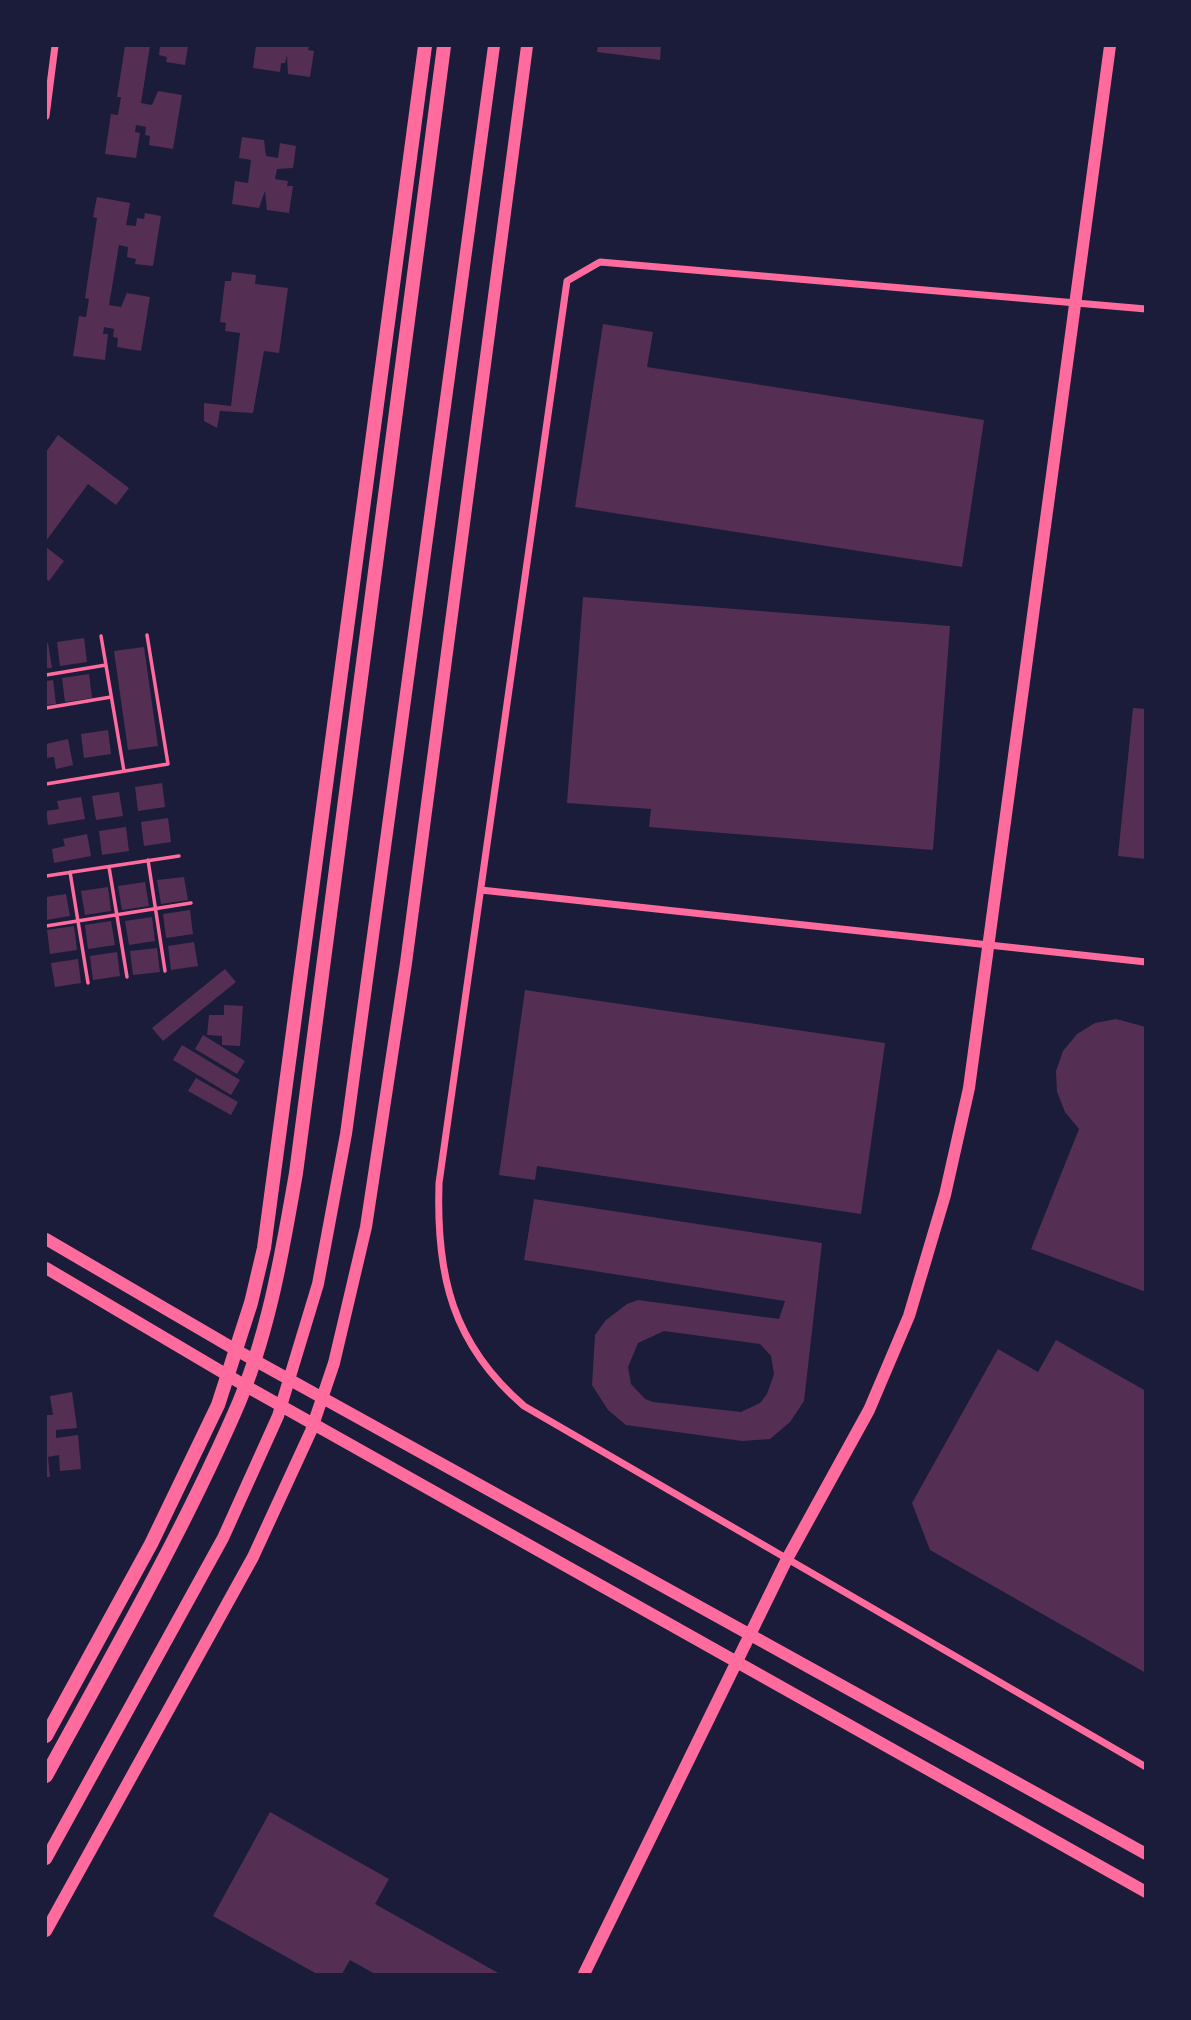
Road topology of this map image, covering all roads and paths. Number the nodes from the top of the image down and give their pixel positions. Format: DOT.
graph roads {
  1 [pos="55,46"];
  2 [pos="425,46"];
  3 [pos="444,46"];
  4 [pos="494,46"];
  5 [pos="527,46"];
  6 [pos="1110,46"];
  7 [pos="46,116"];
  8 [pos="1075,302"];
  9 [pos="1146,309"];
  10 [pos="147,635"];
  11 [pos="101,636"];
  12 [pos="106,665"];
  13 [pos="46,675"];
  14 [pos="111,697"];
  15 [pos="46,708"];
  16 [pos="124,771"];
  17 [pos="46,784"];
  18 [pos="179,856"];
  19 [pos="148,860"];
  20 [pos="109,867"];
  21 [pos="70,872"];
  22 [pos="46,876"];
  23 [pos="481,890"];
  24 [pos="191,903"];
  25 [pos="156,909"];
  26 [pos="117,915"];
  27 [pos="79,921"];
  28 [pos="46,926"];
  29 [pos="989,945"];
  30 [pos="1146,962"];
  31 [pos="165,971"];
  32 [pos="127,977"];
  33 [pos="88,983"];
  34 [pos="46,1238"];
  35 [pos="46,1268"];
  36 [pos="236,1350"];
  37 [pos="254,1359"];
  38 [pos="229,1376"];
  39 [pos="244,1385"];
  40 [pos="787,1559"];
  41 [pos="46,1736"];
  42 [pos="1146,1768"];
  43 [pos="46,1776"];
  44 [pos="1146,1854"];
  45 [pos="46,1859"];
  46 [pos="1146,1892"];
  47 [pos="46,1931"];
  48 [pos="584,1975"];
  1 -- 7 [label="street"];
  2 -- 36 [label="main road"];
  3 -- 37 [label="main road"];
  4 -- 45 [label="street"];
  5 -- 47 [label="street"];
  6 -- 8 [label="street"];
  8 -- 9 [label="street"];
  8 -- 23 [label="street"];
  8 -- 29 [label="street"];
  10 -- 16 [label="path"];
  11 -- 12 [label="path"];
  12 -- 13 [label="path"];
  12 -- 14 [label="path"];
  14 -- 15 [label="path"];
  14 -- 16 [label="path"];
  16 -- 17 [label="path"];
  18 -- 19 [label="path"];
  19 -- 20 [label="path"];
  19 -- 25 [label="path"];
  20 -- 21 [label="path"];
  20 -- 26 [label="path"];
  21 -- 22 [label="path"];
  21 -- 27 [label="path"];
  23 -- 29 [label="street"];
  23 -- 40 [label="street"];
  24 -- 25 [label="path"];
  25 -- 26 [label="path"];
  25 -- 31 [label="path"];
  26 -- 27 [label="path"];
  26 -- 32 [label="path"];
  27 -- 28 [label="path"];
  27 -- 33 [label="path"];
  29 -- 30 [label="street"];
  29 -- 40 [label="street"];
  34 -- 36 [label="street"];
  35 -- 38 [label="street"];
  36 -- 37 [label="street"];
  36 -- 38 [label="main road"];
  37 -- 39 [label="main road"];
  37 -- 44 [label="street"];
  38 -- 39 [label="street"];
  38 -- 41 [label="main road"];
  39 -- 43 [label="main road"];
  39 -- 46 [label="street"];
  40 -- 42 [label="street"];
  40 -- 48 [label="street"];
}
